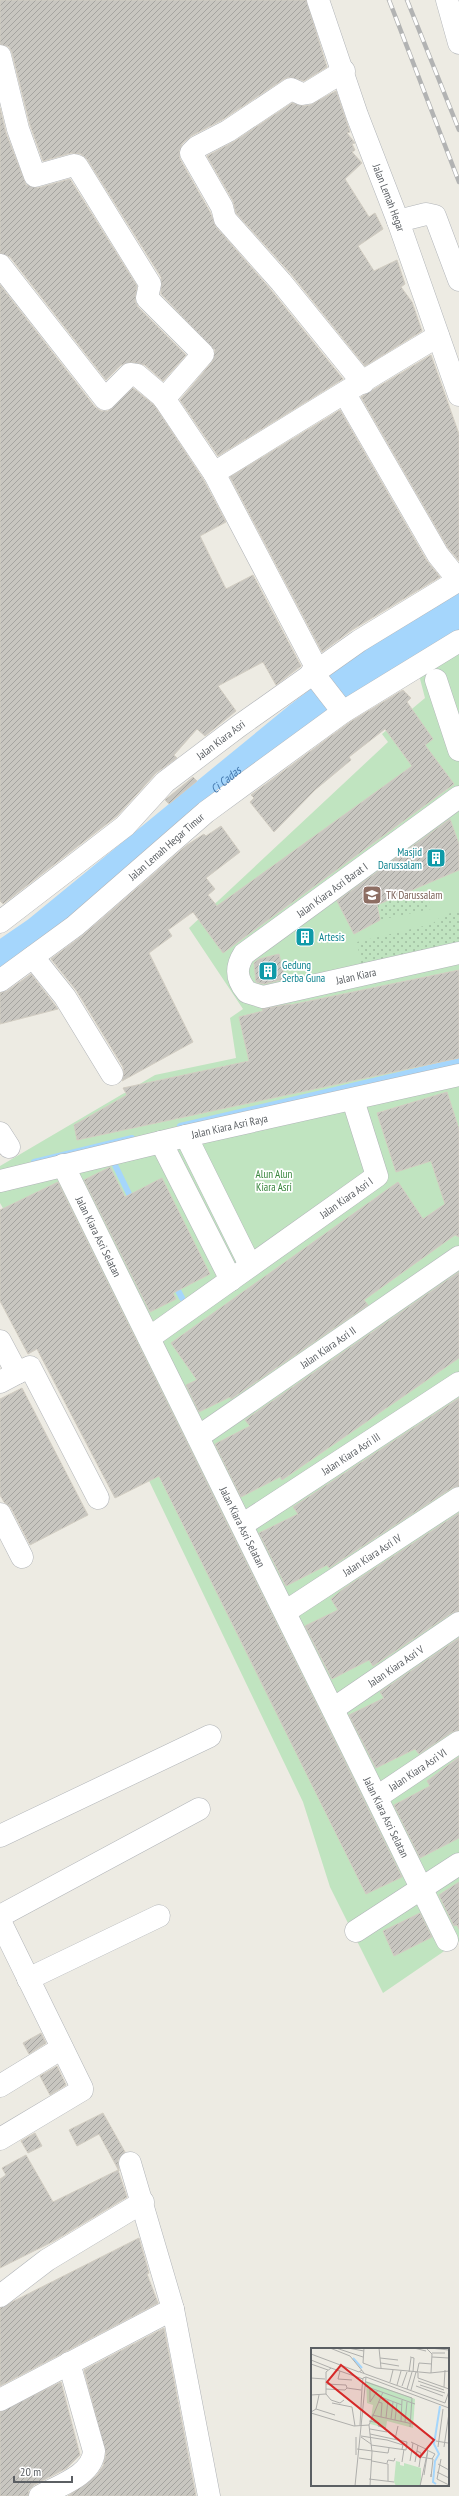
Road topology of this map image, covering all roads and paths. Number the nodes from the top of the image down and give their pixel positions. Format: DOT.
graph roads {
  1 [pos="318,0"];
  2 [pos="447,0"];
  3 [pos="459,44"];
  4 [pos="0,56"];
  5 [pos="344,71"];
  6 [pos="398,221"];
  7 [pos="4,270"];
  8 [pos="459,280"];
  9 [pos="438,336"];
  10 [pos="354,388"];
  11 [pos="459,395"];
  12 [pos="164,399"];
  13 [pos="214,473"];
  14 [pos="459,580"];
  15 [pos="459,641"];
  16 [pos="316,675"];
  17 [pos="436,680"];
  18 [pos="342,710"];
  19 [pos="459,750"];
  20 [pos="459,797"];
  21 [pos="0,922"];
  22 [pos="459,953"];
  23 [pos="33,957"];
  24 [pos="238,977"];
  25 [pos="0,981"];
  26 [pos="112,1074"];
  27 [pos="459,1076"];
  28 [pos="353,1100"];
  29 [pos="186,1136"];
  30 [pos="161,1142"];
  31 [pos="63,1165"];
  32 [pos="0,1181"];
  33 [pos="459,1257"];
  34 [pos="250,1265"];
  35 [pos="230,1280"];
  36 [pos="149,1338"];
  37 [pos="0,1341"];
  38 [pos="9,1378"];
  39 [pos="459,1383"];
  40 [pos="198,1437"];
  41 [pos="98,1498"];
  42 [pos="459,1498"];
  43 [pos="0,1514"];
  44 [pos="242,1525"];
  45 [pos="22,1557"];
  46 [pos="285,1612"];
  47 [pos="459,1623"];
  48 [pos="333,1709"];
  49 [pos="210,1736"];
  50 [pos="459,1742"];
  51 [pos="377,1797"];
  52 [pos="199,1809"];
  53 [pos="0,1836"];
  54 [pos="459,1864"];
  55 [pos="422,1888"];
  56 [pos="0,1916"];
  57 [pos="159,1916"];
  58 [pos="0,1921"];
  59 [pos="356,1930"];
  60 [pos="447,1940"];
  61 [pos="28,1979"];
  62 [pos="62,2048"];
  63 [pos="0,2086"];
  64 [pos="0,2139"];
  65 [pos="130,2163"];
  66 [pos="143,2202"];
  67 [pos="0,2296"];
  68 [pos="173,2309"];
  69 [pos="69,2363"];
  70 [pos="0,2400"];
  71 [pos="40,2496"];
  72 [pos="209,2496"];
  1 -- 5 [label="street, Jalan Lemah Hegar"];
  2 -- 3 [label="street"];
  4 -- 12 [label="street"];
  5 -- 6 [label="street, Jalan Lemah Hegar"];
  5 -- 10 [label="street"];
  6 -- 8 [label="street"];
  6 -- 9 [label="street, Jalan Lemah Hegar"];
  7 -- 12 [label="street"];
  9 -- 10 [label="street"];
  9 -- 11 [label="street, Jalan Lemah Hegar"];
  10 -- 13 [label="street"];
  10 -- 14 [label="street"];
  12 -- 13 [label="street"];
  13 -- 16 [label="street"];
  14 -- 16 [label="street, Jalan Kiara Asri"];
  15 -- 18 [label="street, Jalan Lemah Hegar Timur"];
  16 -- 18 [label="street"];
  16 -- 21 [label="street, Jalan Kiara Asri"];
  17 -- 19 [label="street"];
  18 -- 23 [label="street, Jalan Lemah Hegar Timur"];
  20 -- 24 [label="street, Jalan Kiara Asri Barat I"];
  22 -- 24 [label="street, Jalan Kiara"];
  23 -- 25 [label="street, Jalan Lemah Hegar Timur"];
  23 -- 26 [label="street"];
  27 -- 28 [label="street, Jalan Kiara Asri Raya"];
  28 -- 29 [label="street, Jalan Kiara Asri Raya"];
  28 -- 34 [label="street, Jalan Kiara Asri I"];
  29 -- 30 [label="street, Jalan Kiara Asri Raya"];
  29 -- 34 [label="street"];
  30 -- 31 [label="street, Jalan Kiara Asri Raya"];
  30 -- 35 [label="street"];
  31 -- 32 [label="street, Jalan Kiara Asri Raya"];
  31 -- 36 [label="street, Jalan Kiara Asri Selatan"];
  33 -- 40 [label="street, Jalan Kiara Asri II"];
  34 -- 35 [label="street, Jalan Kiara Asri I"];
  35 -- 36 [label="street, Jalan Kiara Asri I"];
  36 -- 40 [label="street, Jalan Kiara Asri Selatan"];
  37 -- 38 [label="street"];
  38 -- 41 [label="street"];
  39 -- 44 [label="street, Jalan Kiara Asri III"];
  40 -- 44 [label="street, Jalan Kiara Asri Selatan"];
  42 -- 46 [label="street, Jalan Kiara Asri IV"];
  43 -- 45 [label="street"];
  44 -- 46 [label="street, Jalan Kiara Asri Selatan"];
  46 -- 48 [label="street, Jalan Kiara Asri Selatan"];
  47 -- 48 [label="street, Jalan Kiara Asri V"];
  48 -- 51 [label="street, Jalan Kiara Asri Selatan"];
  49 -- 53 [label="street"];
  50 -- 51 [label="street, Jalan Kiara Asri VI"];
  51 -- 55 [label="street, Jalan Kiara Asri Selatan"];
  52 -- 56 [label="street"];
  54 -- 55 [label="street"];
  55 -- 59 [label="street"];
  55 -- 60 [label="street, Jalan Kiara Asri Selatan"];
  57 -- 61 [label="street"];
  58 -- 61 [label="street"];
  61 -- 62 [label="street"];
  62 -- 63 [label="street"];
  62 -- 64 [label="street"];
  65 -- 66 [label="street"];
  66 -- 67 [label="street"];
  66 -- 68 [label="street"];
  68 -- 69 [label="street"];
  68 -- 72 [label="street"];
  69 -- 70 [label="street"];
  69 -- 71 [label="street"];
}
